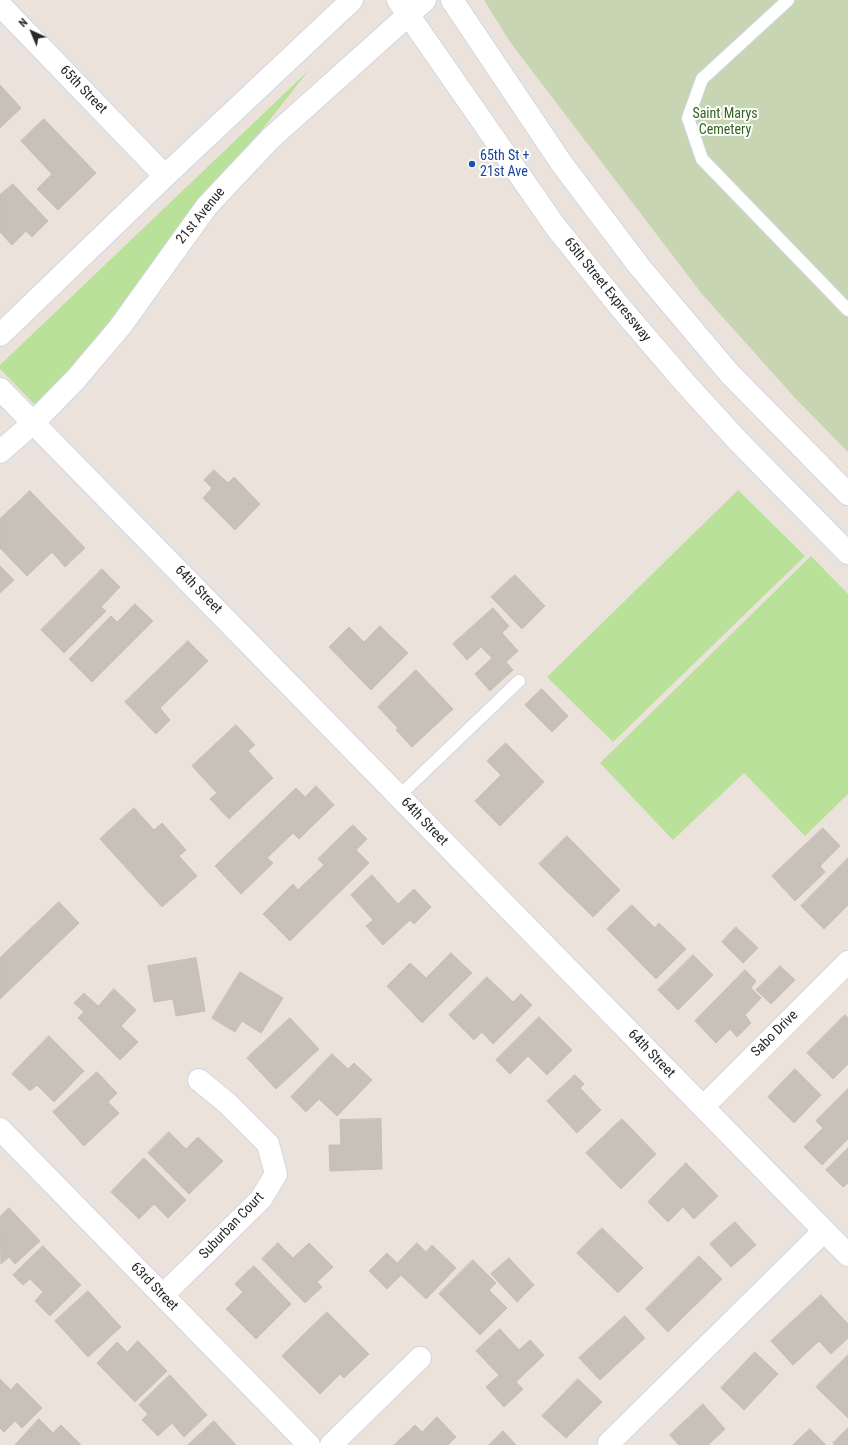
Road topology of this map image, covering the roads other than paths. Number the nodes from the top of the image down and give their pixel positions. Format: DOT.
graph roads {
  1 [pos="352,0"];
  2 [pos="425,0"];
  3 [pos="452,0"];
  4 [pos="788,0"];
  5 [pos="0,5"];
  6 [pos="404,8"];
  7 [pos="165,176"];
  8 [pos="848,310"];
  9 [pos="0,335"];
  10 [pos="0,389"];
  11 [pos="34,422"];
  12 [pos="0,452"];
  13 [pos="848,494"];
  14 [pos="848,553"];
  15 [pos="519,681"];
  16 [pos="398,796"];
  17 [pos="848,962"];
  18 [pos="198,1080"];
  19 [pos="703,1107"];
  20 [pos="0,1129"];
  21 [pos="824,1231"];
  22 [pos="848,1255"];
  23 [pos="163,1295"];
  24 [pos="420,1358"];
  25 [pos="609,1443"];
  26 [pos="309,1445"];
  27 [pos="331,1445"];
  1 -- 7 [label="street"];
  2 -- 6 [label="street, 21st Avenue"];
  3 -- 13 [label="street"];
  4 -- 8 [label="lane"];
  5 -- 7 [label="street, 65th Street"];
  6 -- 11 [label="street, 21st Avenue"];
  6 -- 14 [label="street, 65th Street Expressway"];
  7 -- 9 [label="street"];
  10 -- 11 [label="street, 64th Street"];
  11 -- 12 [label="street, 21st Avenue"];
  11 -- 16 [label="street, 64th Street"];
  15 -- 16 [label="lane"];
  16 -- 19 [label="street, 64th Street"];
  17 -- 19 [label="street, Sabo Drive"];
  18 -- 23 [label="street, Suburban Court"];
  19 -- 21 [label="street, 64th Street"];
  20 -- 23 [label="street, 63rd Street"];
  21 -- 22 [label="street, 64th Street"];
  21 -- 25 [label="street"];
  23 -- 26 [label="street, 63rd Street"];
  24 -- 27 [label="street"];
}
